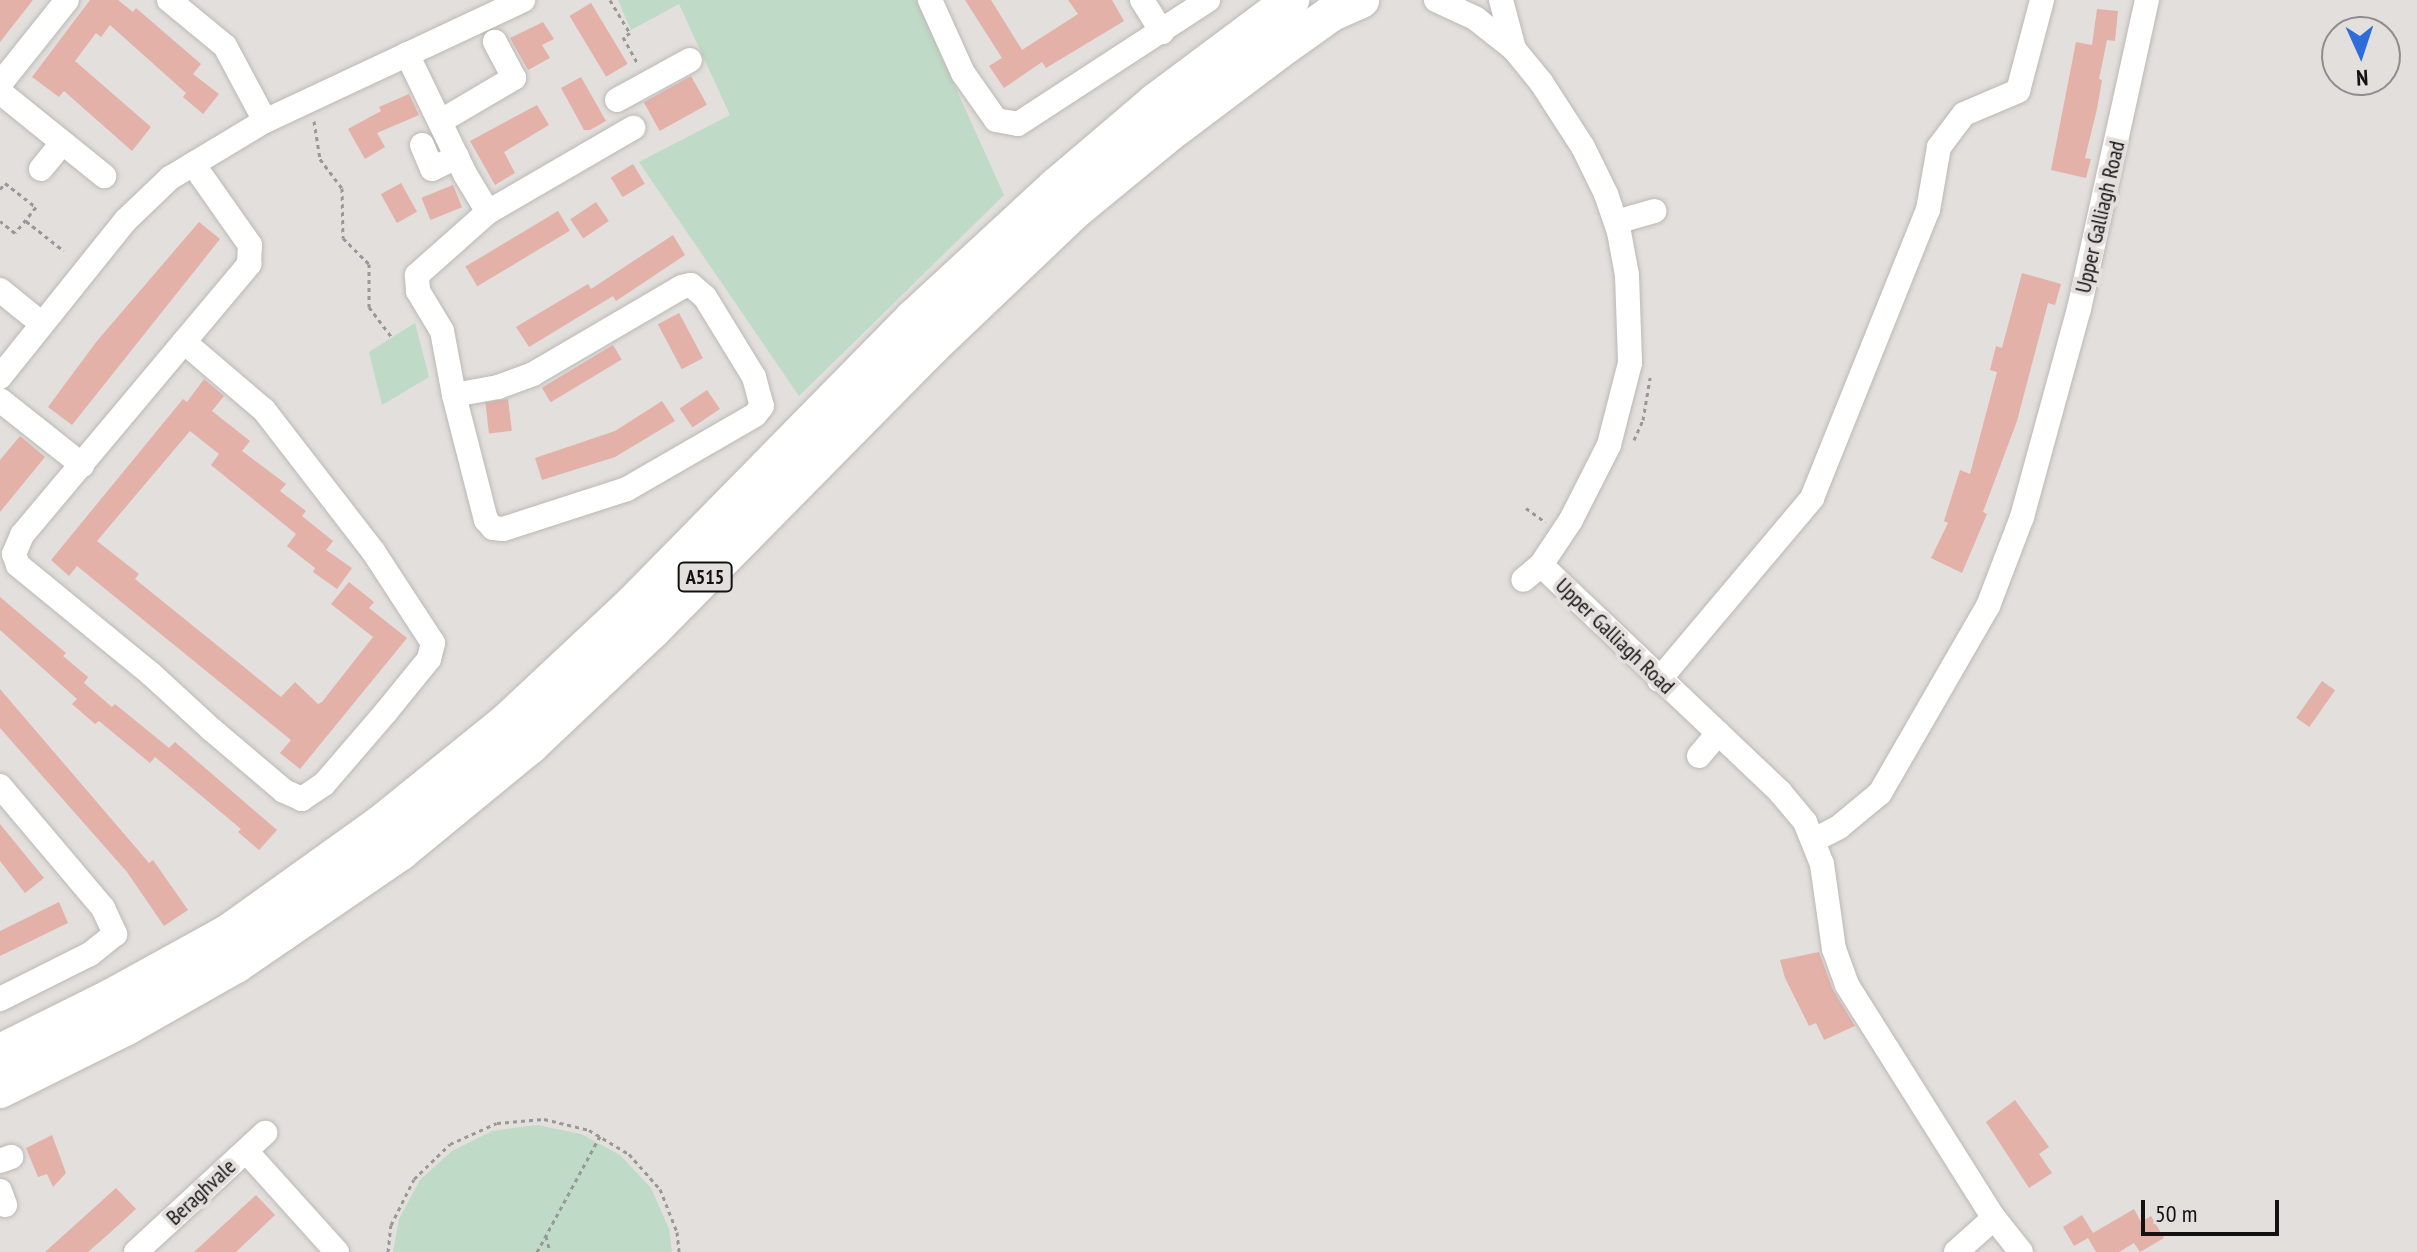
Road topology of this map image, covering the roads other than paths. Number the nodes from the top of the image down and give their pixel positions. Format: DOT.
graph roads {
  1 [pos="67,0"];
  2 [pos="169,0"];
  3 [pos="523,0"];
  4 [pos="930,0"];
  5 [pos="1142,0"];
  6 [pos="1208,0"];
  7 [pos="1291,0"];
  8 [pos="1361,0"];
  9 [pos="1436,0"];
  10 [pos="1501,0"];
  11 [pos="2042,0"];
  12 [pos="2147,0"];
  13 [pos="1162,32"];
  14 [pos="495,42"];
  15 [pos="1514,49"];
  16 [pos="407,54"];
  17 [pos="690,60"];
  18 [pos="0,84"];
  19 [pos="0,92"];
  20 [pos="265,121"];
  21 [pos="441,121"];
  22 [pos="62,143"];
  23 [pos="422,145"];
  24 [pos="457,157"];
  25 [pos="193,164"];
  26 [pos="41,169"];
  27 [pos="104,176"];
  28 [pos="1654,211"];
  29 [pos="488,212"];
  30 [pos="1616,222"];
  31 [pos="0,290"];
  32 [pos="42,324"];
  33 [pos="184,342"];
  34 [pos="0,377"];
  35 [pos="454,395"];
  36 [pos="0,400"];
  37 [pos="82,465"];
  38 [pos="1659,680"];
  39 [pos="1718,733"];
  40 [pos="1699,756"];
  41 [pos="0,786"];
  42 [pos="1814,840"];
  43 [pos="0,999"];
  44 [pos="0,1052"];
  45 [pos="0,1090"];
  46 [pos="265,1133"];
  47 [pos="246,1151"];
  48 [pos="1994,1218"];
  49 [pos="136,1252"];
  50 [pos="337,1252"];
  51 [pos="1956,1252"];
  52 [pos="2021,1252"];
  1 -- 18 [label="street"];
  2 -- 20 [label="street"];
  3 -- 16 [label="street"];
  4 -- 13 [label="street"];
  5 -- 13 [label="street"];
  6 -- 13 [label="street"];
  7 -- 44 [label="highway, A515"];
  8 -- 45 [label="highway, A515"];
  9 -- 15 [label="street, Upper Galliagh Road"];
  10 -- 15 [label="street, Upper Galliagh Road"];
  11 -- 38 [label="street"];
  12 -- 42 [label="street, Upper Galliagh Road"];
  14 -- 21 [label="street"];
  15 -- 30 [label="street, Upper Galliagh Road"];
  16 -- 20 [label="street"];
  16 -- 21 [label="street"];
  17 -- 29 [label="street"];
  19 -- 22 [label="street"];
  20 -- 25 [label="street"];
  21 -- 24 [label="street"];
  22 -- 26 [label="street"];
  22 -- 27 [label="street"];
  23 -- 24 [label="street"];
  24 -- 29 [label="street"];
  25 -- 32 [label="street"];
  25 -- 33 [label="street"];
  28 -- 30 [label="street"];
  29 -- 35 [label="street"];
  30 -- 38 [label="street, Upper Galliagh Road"];
  31 -- 32 [label="street"];
  32 -- 34 [label="street"];
  33 -- 37 [label="street"];
  33 -- 37 [label="street"];
  35 -- 35 [label="street"];
  36 -- 37 [label="street"];
  38 -- 39 [label="street, Upper Galliagh Road"];
  39 -- 40 [label="street"];
  39 -- 42 [label="street, Upper Galliagh Road"];
  41 -- 43 [label="street"];
  42 -- 48 [label="street, Upper Galliagh Road"];
  46 -- 47 [label="street, Beraghvale"];
  47 -- 49 [label="street, Beraghvale"];
  47 -- 50 [label="street"];
  48 -- 51 [label="street"];
  48 -- 52 [label="street, Upper Galliagh Road"];
}
